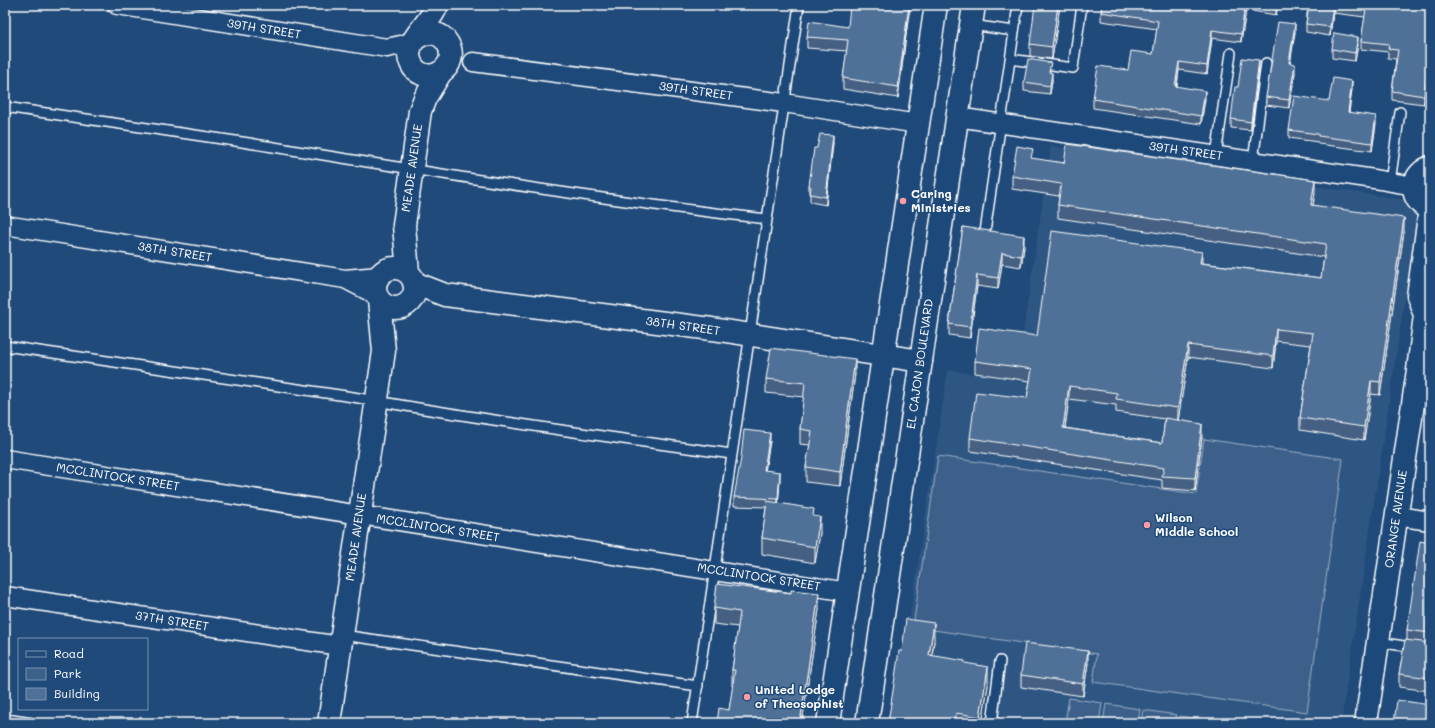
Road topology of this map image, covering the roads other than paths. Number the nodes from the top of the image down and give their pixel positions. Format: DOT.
graph roads {
  1 [pos="117,5"];
  2 [pos="799,5"];
  3 [pos="936,5"];
  4 [pos="1018,5"];
  5 [pos="1082,5"];
  6 [pos="437,6"];
  7 [pos="973,15"];
  8 [pos="1014,31"];
  9 [pos="415,39"];
  10 [pos="447,42"];
  11 [pos="387,48"];
  12 [pos="1231,53"];
  13 [pos="1010,59"];
  14 [pos="473,62"];
  15 [pos="1266,63"];
  16 [pos="412,66"];
  17 [pos="442,72"];
  18 [pos="784,103"];
  19 [pos="5,108"];
  20 [pos="420,110"];
  21 [pos="1400,112"];
  22 [pos="958,117"];
  23 [pos="1000,123"];
  24 [pos="918,124"];
  25 [pos="1216,156"];
  26 [pos="1252,161"];
  27 [pos="1430,168"];
  28 [pos="412,169"];
  29 [pos="1390,182"];
  30 [pos="1414,186"];
  31 [pos="1430,209"];
  32 [pos="767,219"];
  33 [pos="404,224"];
  34 [pos="5,225"];
  35 [pos="985,232"];
  36 [pos="379,285"];
  37 [pos="409,290"];
  38 [pos="1427,310"];
  39 [pos="750,335"];
  40 [pos="5,346"];
  41 [pos="384,351"];
  42 [pos="883,355"];
  43 [pos="921,360"];
  44 [pos="1424,371"];
  45 [pos="377,401"];
  46 [pos="732,454"];
  47 [pos="5,459"];
  48 [pos="359,515"];
  49 [pos="1396,516"];
  50 [pos="1430,521"];
  51 [pos="715,571"];
  52 [pos="848,592"];
  53 [pos="5,596"];
  54 [pos="341,640"];
  55 [pos="1378,642"];
  56 [pos="1430,650"];
  57 [pos="1000,661"];
  58 [pos="698,686"];
  59 [pos="5,719"];
  60 [pos="32,723"];
  61 [pos="329,723"];
  62 [pos="692,723"];
  63 [pos="828,723"];
  64 [pos="867,723"];
  65 [pos="992,723"];
  66 [pos="1366,723"];
  1 -- 11 [label="street, 39TH STREET"];
  2 -- 18 [label="lane"];
  3 -- 24 [label="main road"];
  4 -- 8 [label="lane"];
  5 -- 13 [label="lane"];
  6 -- 9 [label="main road, MEADE AVENUE"];
  6 -- 10 [label="main road, MEADE AVENUE"];
  7 -- 8 [label="lane"];
  7 -- 22 [label="main road, EL CAJON BOULEVARD"];
  8 -- 13 [label="lane"];
  9 -- 10 [label="main road"];
  9 -- 11 [label="street, 39TH STREET"];
  9 -- 16 [label="main road, MEADE AVENUE"];
  10 -- 14 [label="street, 39TH STREET"];
  10 -- 17 [label="main road, MEADE AVENUE"];
  11 -- 16 [label="street, 39TH STREET"];
  12 -- 25 [label="lane"];
  13 -- 23 [label="lane"];
  14 -- 17 [label="street, 39TH STREET"];
  14 -- 18 [label="street, 39TH STREET"];
  15 -- 26 [label="lane"];
  16 -- 17 [label="main road"];
  16 -- 20 [label="main road, MEADE AVENUE"];
  17 -- 20 [label="main road, MEADE AVENUE"];
  18 -- 24 [label="street, 39TH STREET"];
  18 -- 32 [label="lane"];
  19 -- 28 [label="lane"];
  20 -- 28 [label="main road, MEADE AVENUE"];
  21 -- 29 [label="lane"];
  22 -- 23 [label="street, 39TH STREET"];
  22 -- 43 [label="main road, EL CAJON BOULEVARD"];
  23 -- 25 [label="street, 39TH STREET"];
  23 -- 35 [label="lane"];
  24 -- 42 [label="main road"];
  25 -- 26 [label="street, 39TH STREET"];
  26 -- 29 [label="street, 39TH STREET"];
  27 -- 30 [label="main road"];
  28 -- 32 [label="lane"];
  28 -- 33 [label="main road, MEADE AVENUE"];
  29 -- 30 [label="street, 39TH STREET"];
  30 -- 31 [label="main road"];
  31 -- 38 [label="main road, ORANGE AVENUE"];
  32 -- 39 [label="lane"];
  33 -- 36 [label="main road, MEADE AVENUE"];
  33 -- 37 [label="main road, MEADE AVENUE"];
  34 -- 36 [label="street, 38TH STREET"];
  36 -- 37 [label="main road"];
  36 -- 37 [label="main road"];
  36 -- 41 [label="main road, MEADE AVENUE"];
  37 -- 39 [label="main road, 38TH STREET"];
  37 -- 41 [label="main road, MEADE AVENUE"];
  38 -- 44 [label="main road, ORANGE AVENUE"];
  39 -- 42 [label="main road, 38TH STREET"];
  39 -- 46 [label="lane"];
  40 -- 45 [label="lane"];
  41 -- 45 [label="main road, MEADE AVENUE"];
  42 -- 43 [label="main road, 38TH STREET"];
  42 -- 52 [label="main road"];
  43 -- 64 [label="main road, EL CAJON BOULEVARD"];
  44 -- 49 [label="main road, ORANGE AVENUE"];
  45 -- 46 [label="lane"];
  45 -- 48 [label="main road, MEADE AVENUE"];
  46 -- 51 [label="lane"];
  47 -- 48 [label="street, MCCLINTOCK STREET"];
  48 -- 51 [label="street, MCCLINTOCK STREET"];
  48 -- 54 [label="main road, MEADE AVENUE"];
  49 -- 50 [label="street"];
  49 -- 55 [label="main road, ORANGE AVENUE"];
  51 -- 52 [label="street, MCCLINTOCK STREET"];
  51 -- 58 [label="lane"];
  52 -- 63 [label="main road"];
  53 -- 54 [label="street, 37TH STREET"];
  54 -- 58 [label="lane"];
  54 -- 61 [label="main road, MEADE AVENUE"];
  55 -- 56 [label="lane"];
  55 -- 66 [label="main road, ORANGE AVENUE"];
  57 -- 65 [label="lane"];
  58 -- 62 [label="lane"];
  59 -- 60 [label="lane"];
}
